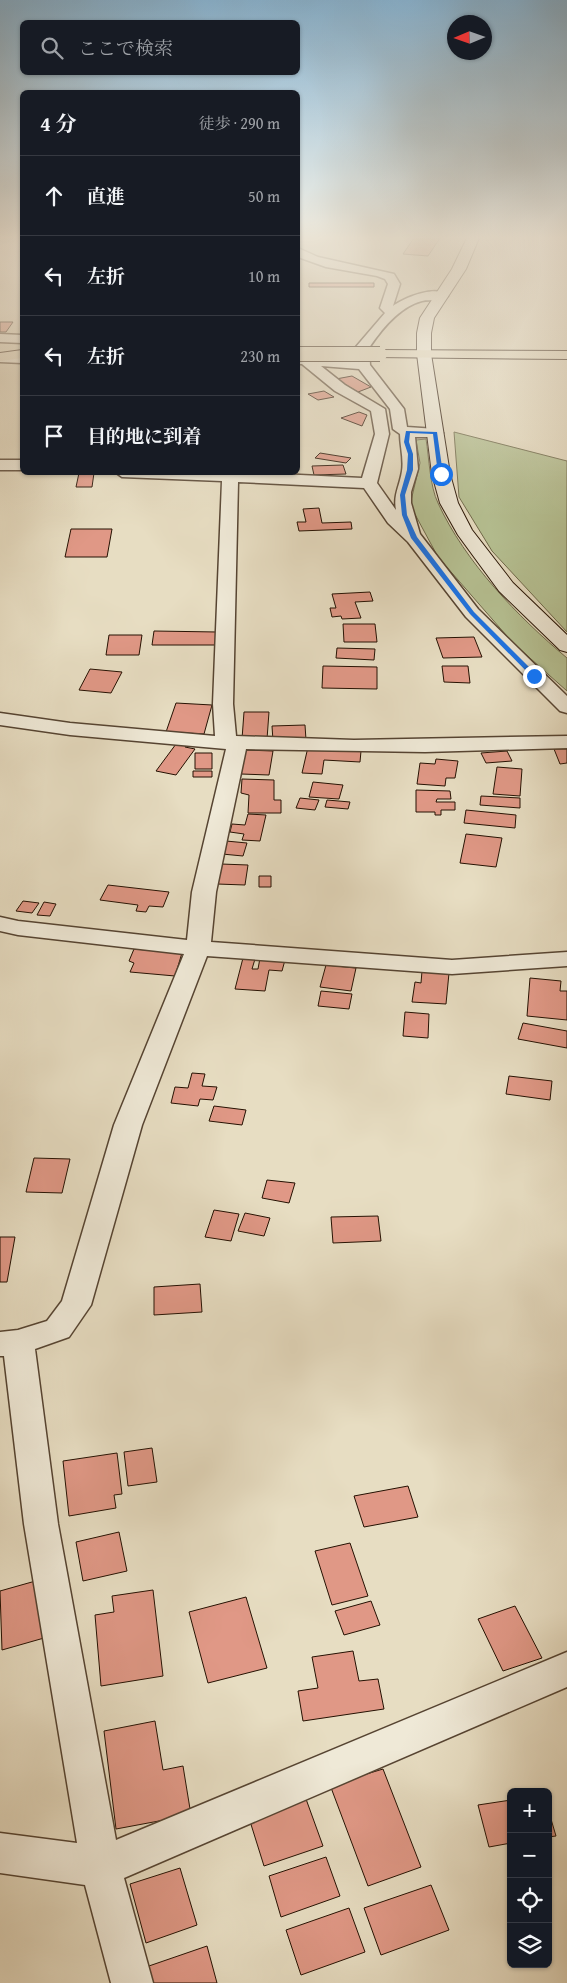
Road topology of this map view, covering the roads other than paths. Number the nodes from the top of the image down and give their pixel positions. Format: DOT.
graph roads {
  1 [pos="375,331"];
  2 [pos="424,331"];
  3 [pos="362,348"];
  4 [pos="20,354"];
  5 [pos="424,354"];
  6 [pos="300,355"];
  7 [pos="300,355"];
  8 [pos="300,355"];
  9 [pos="567,355"];
  10 [pos="300,356"];
  11 [pos="0,358"];
  12 [pos="20,359"];
  13 [pos="364,365"];
  14 [pos="407,432"];
  15 [pos="436,433"];
  16 [pos="0,465"];
  17 [pos="20,465"];
  18 [pos="176,475"];
  19 [pos="230,478"];
  20 [pos="369,483"];
  21 [pos="414,538"];
  22 [pos="567,646"];
  23 [pos="567,707"];
  24 [pos="0,719"];
  25 [pos="567,742"];
  26 [pos="232,744"];
  27 [pos="0,924"];
  28 [pos="198,948"];
  29 [pos="567,959"];
  30 [pos="9,1343"];
  31 [pos="567,1669"];
  32 [pos="0,1853"];
  33 [pos="101,1867"];
  34 [pos="132,1983"];
  1 -- 3 [label="street"];
  2 -- 5 [label="street"];
  3 -- 7 [label="street"];
  3 -- 13 [label="street"];
  4 -- 11 [label="highway"];
  5 -- 6 [label="highway, bridge"];
  5 -- 9 [label="highway"];
  5 -- 15 [label="street"];
  8 -- 13 [label="street"];
  10 -- 20 [label="street"];
  11 -- 12 [label="street"];
  13 -- 14 [label="street"];
  14 -- 15 [label="street"];
  14 -- 21 [label="street"];
  15 -- 22 [label="street"];
  16 -- 17 [label="street"];
  18 -- 19 [label="street"];
  19 -- 20 [label="street"];
  19 -- 26 [label="street"];
  20 -- 21 [label="street"];
  21 -- 23 [label="street"];
  24 -- 26 [label="street"];
  25 -- 26 [label="street"];
  26 -- 28 [label="street"];
  27 -- 28 [label="street"];
  28 -- 29 [label="street"];
  28 -- 30 [label="street"];
  30 -- 33 [label="street"];
  31 -- 33 [label="street"];
  32 -- 33 [label="street"];
  33 -- 34 [label="street"];
}
